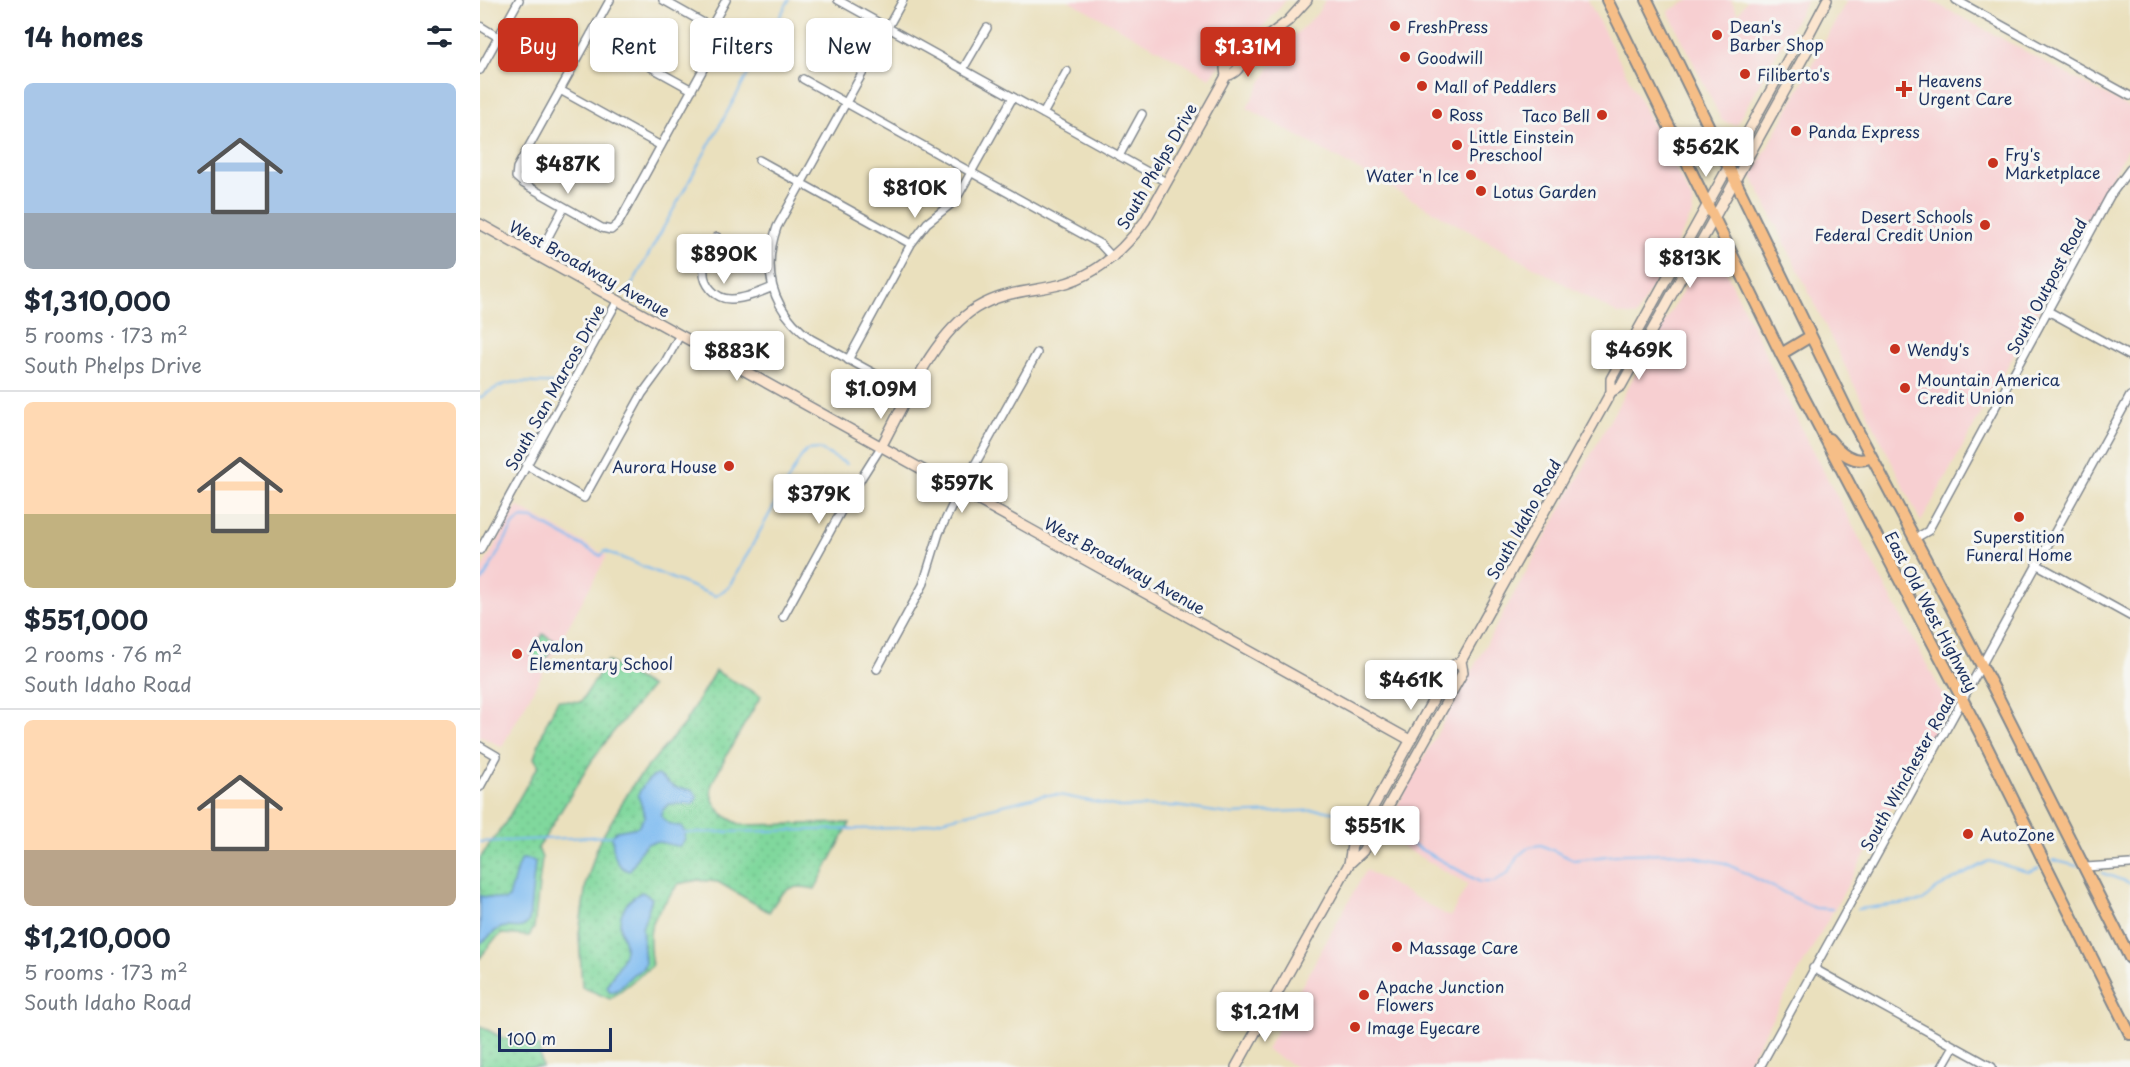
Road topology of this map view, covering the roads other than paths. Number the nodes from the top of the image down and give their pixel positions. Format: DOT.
graph roads {
  1 [pos="519,0"];
  2 [pos="610,0"];
  3 [pos="663,0"];
  4 [pos="726,0"];
  5 [pos="838,0"];
  6 [pos="903,0"];
  7 [pos="1307,0"];
  8 [pos="1607,0"];
  9 [pos="1647,0"];
  10 [pos="1827,0"];
  11 [pos="1956,0"];
  12 [pos="509,18"];
  13 [pos="600,18"];
  14 [pos="695,18"];
  15 [pos="716,18"];
  16 [pos="871,18"];
  17 [pos="892,20"];
  18 [pos="480,26"];
  19 [pos="987,28"];
  20 [pos="892,29"];
  21 [pos="590,36"];
  22 [pos="1808,36"];
  23 [pos="498,37"];
  24 [pos="963,69"];
  25 [pos="480,70"];
  26 [pos="1067,71"];
  27 [pos="660,72"];
  28 [pos="702,72"];
  29 [pos="863,72"];
  30 [pos="803,79"];
  31 [pos="560,90"];
  32 [pos="692,90"];
  33 [pos="2130,96"];
  34 [pos="1013,97"];
  35 [pos="846,103"];
  36 [pos="1043,114"];
  37 [pos="1142,114"];
  38 [pos="661,146"];
  39 [pos="1119,156"];
  40 [pos="759,160"];
  41 [pos="1728,166"];
  42 [pos="2130,169"];
  43 [pos="971,173"];
  44 [pos="1735,180"];
  45 [pos="1166,182"];
  46 [pos="802,183"];
  47 [pos="1708,203"];
  48 [pos="564,207"];
  49 [pos="1714,217"];
  50 [pos="480,224"];
  51 [pos="717,237"];
  52 [pos="911,244"];
  53 [pos="538,256"];
  54 [pos="1113,258"];
  55 [pos="773,287"];
  56 [pos="618,300"];
  57 [pos="2048,311"];
  58 [pos="680,335"];
  59 [pos="1811,336"];
  60 [pos="1036,353"];
  61 [pos="1780,354"];
  62 [pos="2130,356"];
  63 [pos="848,360"];
  64 [pos="1611,392"];
  65 [pos="910,393"];
  66 [pos="2130,396"];
  67 [pos="1816,423"];
  68 [pos="881,447"];
  69 [pos="1871,457"];
  70 [pos="526,465"];
  71 [pos="960,490"];
  72 [pos="1914,539"];
  73 [pos="481,545"];
  74 [pos="2036,564"];
  75 [pos="2130,616"];
  76 [pos="783,617"];
  77 [pos="1461,661"];
  78 [pos="1982,665"];
  79 [pos="877,669"];
  80 [pos="1963,700"];
  81 [pos="1410,740"];
  82 [pos="480,746"];
  83 [pos="480,787"];
  84 [pos="1349,864"];
  85 [pos="2130,864"];
  86 [pos="2086,867"];
  87 [pos="2130,958"];
  88 [pos="1813,968"];
  89 [pos="2130,1034"];
  90 [pos="1954,1046"];
  91 [pos="1236,1067"];
  92 [pos="1760,1067"];
  93 [pos="1942,1067"];
  94 [pos="1992,1067"];
  1 -- 12 [label="street"];
  2 -- 13 [label="street"];
  3 -- 14 [label="street"];
  4 -- 15 [label="street"];
  5 -- 16 [label="street"];
  6 -- 17 [label="street"];
  7 -- 45 [label="main road, South Phelps Drive"];
  8 -- 47 [label="main road, East Old West Highway"];
  9 -- 41 [label="main road, East Old West Highway"];
  10 -- 22 [label="main road, South Idaho Road"];
  11 -- 33 [label="street"];
  18 -- 23 [label="street"];
  19 -- 24 [label="street"];
  20 -- 24 [label="street"];
  21 -- 31 [label="street"];
  22 -- 41 [label="main road, South Idaho Road"];
  22 -- 44 [label="main road, South Idaho Road"];
  23 -- 25 [label="street"];
  24 -- 34 [label="street"];
  26 -- 36 [label="street"];
  27 -- 32 [label="street"];
  28 -- 32 [label="street"];
  29 -- 35 [label="street"];
  30 -- 35 [label="street"];
  31 -- 38 [label="street"];
  31 -- 48 [label="street"];
  32 -- 38 [label="street"];
  34 -- 36 [label="street"];
  34 -- 43 [label="street"];
  35 -- 43 [label="street"];
  35 -- 46 [label="street"];
  36 -- 39 [label="street"];
  37 -- 39 [label="street"];
  38 -- 48 [label="street"];
  39 -- 45 [label="street"];
  40 -- 46 [label="street"];
  41 -- 44 [label="main road, East Old West Highway"];
  41 -- 47 [label="main road, South Idaho Road"];
  42 -- 57 [label="street, South Outpost Road"];
  43 -- 52 [label="street"];
  43 -- 54 [label="street"];
  44 -- 49 [label="main road, South Idaho Road"];
  44 -- 59 [label="main road, East Old West Highway"];
  45 -- 54 [label="main road, South Phelps Drive"];
  46 -- 52 [label="street"];
  46 -- 55 [label="street"];
  47 -- 49 [label="main road, East Old West Highway"];
  47 -- 64 [label="main road, South Idaho Road"];
  48 -- 53 [label="street"];
  49 -- 61 [label="main road, East Old West Highway"];
  49 -- 64 [label="main road, South Idaho Road"];
  50 -- 53 [label="main road, West Broadway Avenue"];
  51 -- 55 [label="street"];
  52 -- 63 [label="street"];
  53 -- 56 [label="main road, West Broadway Avenue"];
  54 -- 65 [label="main road, South Phelps Drive"];
  55 -- 63 [label="street"];
  56 -- 58 [label="main road, West Broadway Avenue"];
  56 -- 70 [label="street, South San Marcos Drive"];
  57 -- 62 [label="street"];
  57 -- 72 [label="street, South Outpost Road"];
  58 -- 68 [label="main road, West Broadway Avenue"];
  58 -- 70 [label="street"];
  59 -- 61 [label="main road"];
  59 -- 69 [label="main road, East Old West Highway"];
  60 -- 71 [label="street"];
  61 -- 67 [label="main road, East Old West Highway"];
  63 -- 65 [label="street"];
  64 -- 77 [label="main road, South Idaho Road"];
  65 -- 68 [label="main road, South Phelps Drive"];
  66 -- 74 [label="street, South Winchester Road"];
  67 -- 69 [label="main road"];
  67 -- 80 [label="main road, East Old West Highway"];
  68 -- 71 [label="main road, West Broadway Avenue"];
  68 -- 76 [label="street, South Phelps Drive"];
  69 -- 72 [label="main road, East Old West Highway"];
  70 -- 73 [label="street, South San Marcos Drive"];
  71 -- 79 [label="street"];
  71 -- 81 [label="main road, West Broadway Avenue"];
  72 -- 78 [label="main road, East Old West Highway"];
  74 -- 75 [label="street"];
  74 -- 78 [label="street, South Winchester Road"];
  77 -- 81 [label="main road, South Idaho Road"];
  77 -- 84 [label="main road, South Idaho Road"];
  78 -- 80 [label="street, South Winchester Road"];
  78 -- 86 [label="main road, East Old West Highway"];
  80 -- 88 [label="street, South Winchester Road"];
  80 -- 89 [label="main road, East Old West Highway"];
  81 -- 84 [label="main road, South Idaho Road"];
  82 -- 83 [label="street"];
  84 -- 91 [label="main road, South Idaho Road"];
  85 -- 86 [label="street"];
  86 -- 87 [label="main road, East Old West Highway"];
  88 -- 90 [label="street"];
  88 -- 92 [label="street, South Winchester Road"];
  90 -- 93 [label="street"];
  90 -- 94 [label="street"];
}
